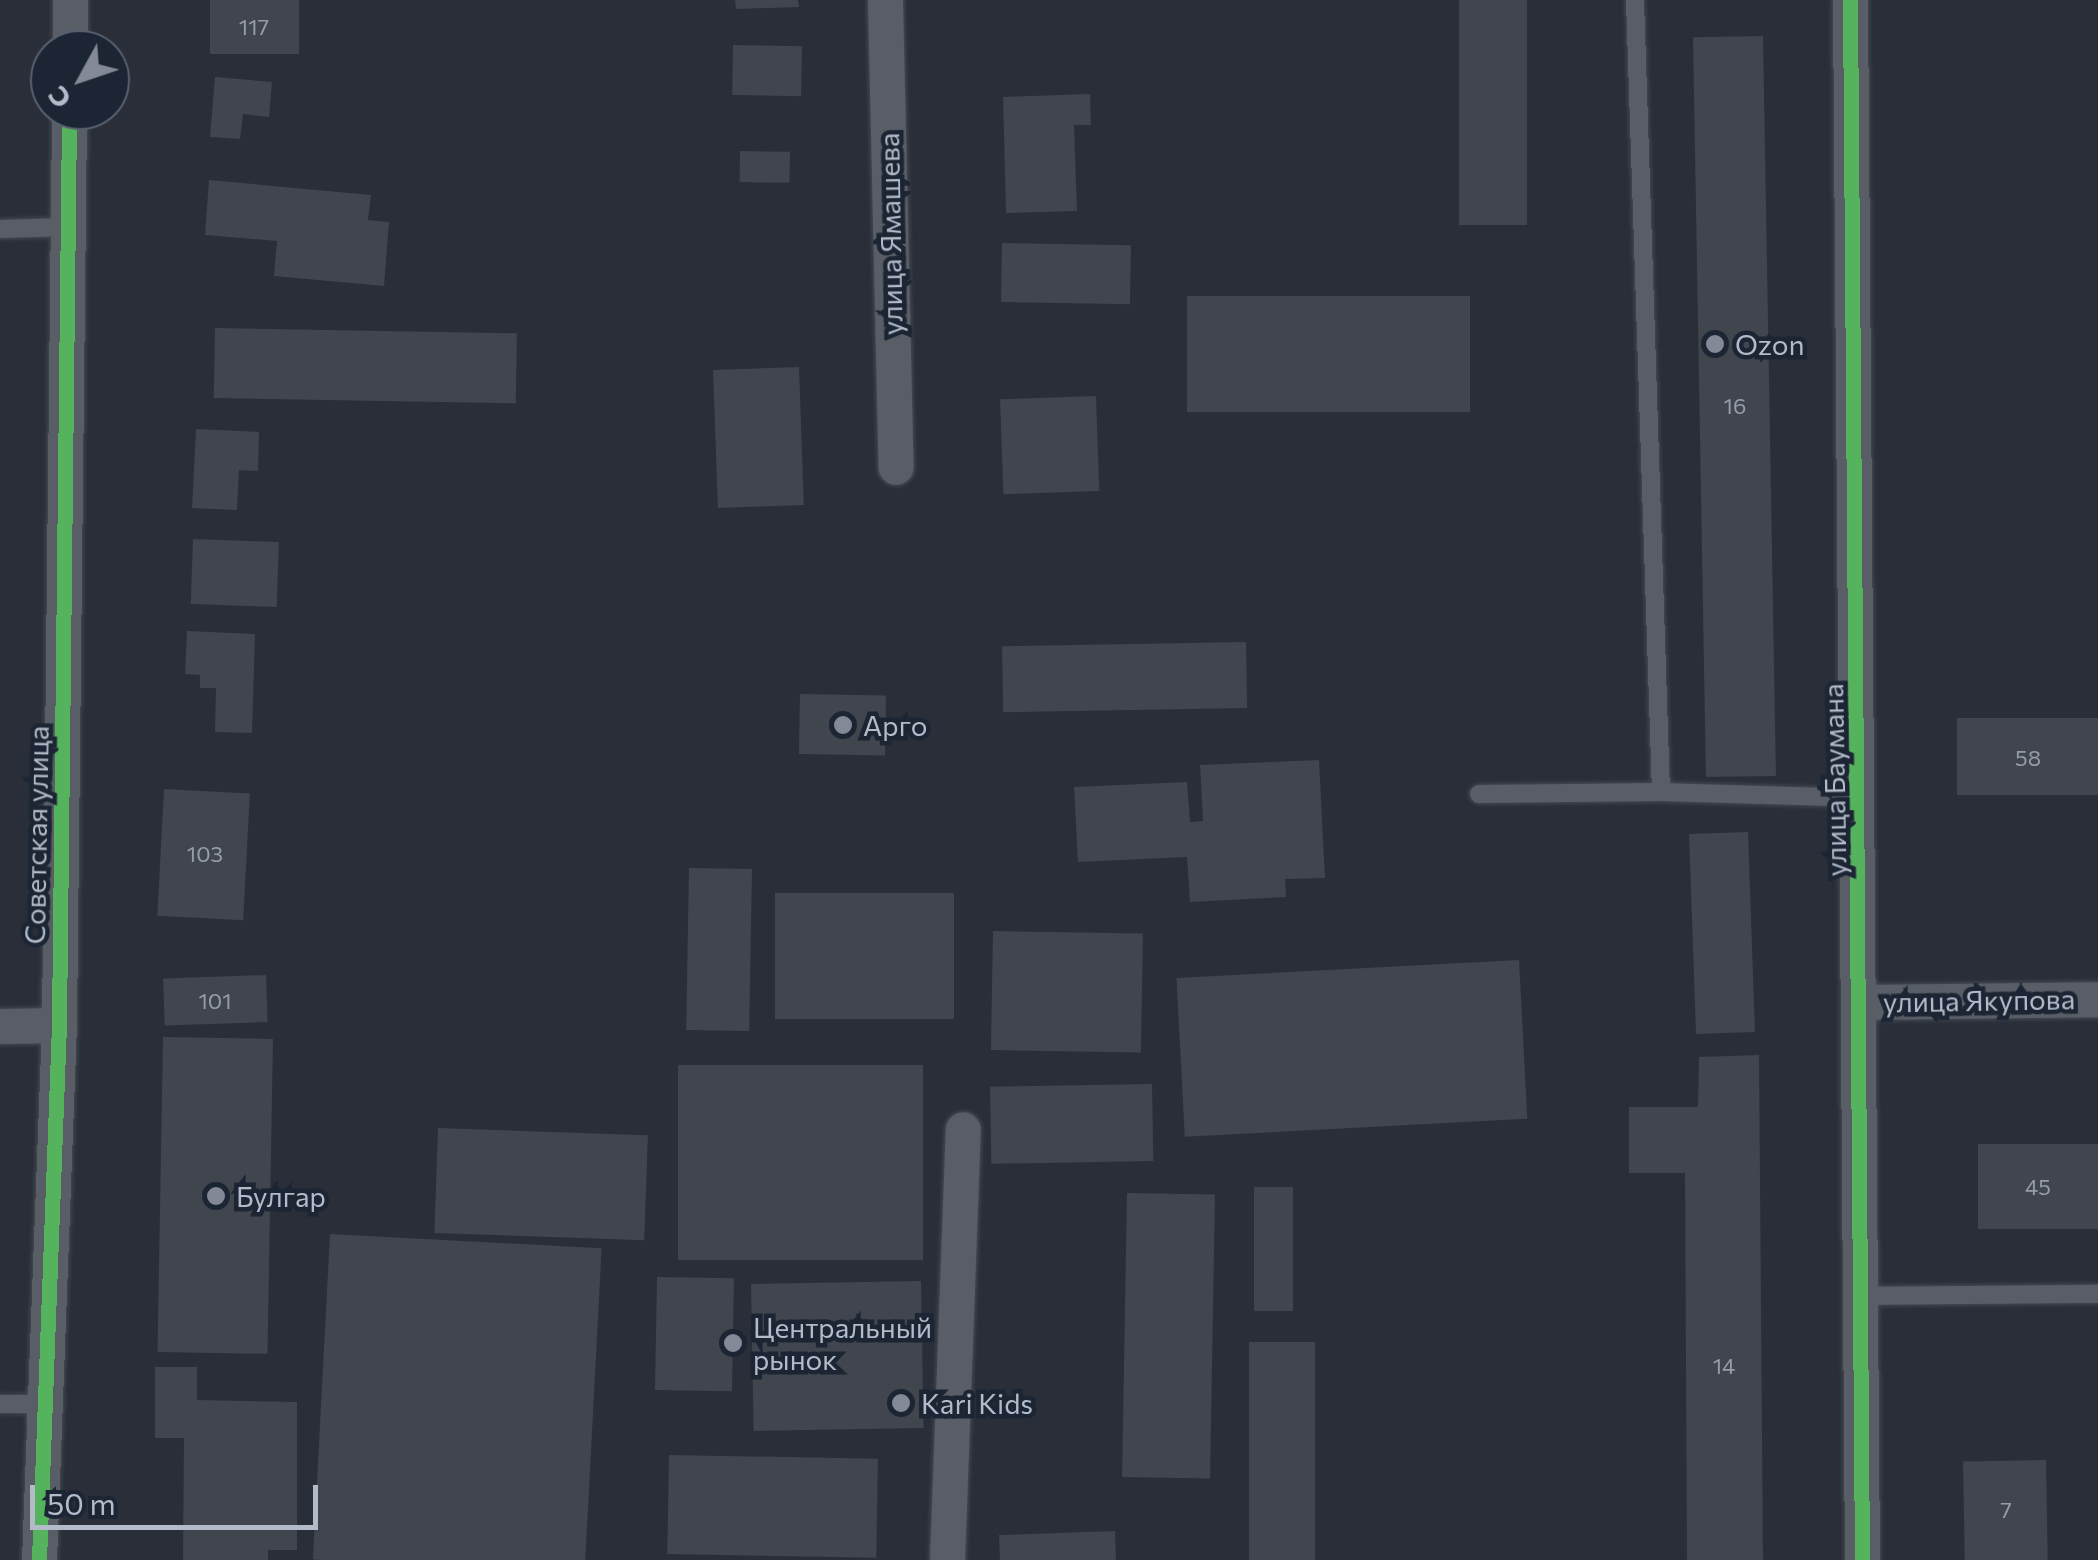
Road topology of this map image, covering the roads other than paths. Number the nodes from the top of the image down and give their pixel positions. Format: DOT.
graph roads {
  1 [pos="70,0"];
  2 [pos="884,0"];
  3 [pos="1635,0"];
  4 [pos="1850,0"];
  5 [pos="70,30"];
  6 [pos="70,130"];
  7 [pos="69,227"];
  8 [pos="0,230"];
  9 [pos="896,467"];
  10 [pos="1661,792"];
  11 [pos="1480,794"];
  12 [pos="1859,798"];
  13 [pos="2098,999"];
  14 [pos="1861,1002"];
  15 [pos="59,1024"];
  16 [pos="0,1026"];
  17 [pos="963,1128"];
  18 [pos="2098,1294"];
  19 [pos="1862,1296"];
  20 [pos="0,1404"];
  21 [pos="45,1404"];
  22 [pos="39,1560"];
  23 [pos="947,1560"];
  24 [pos="1862,1560"];
  1 -- 5 [label="street"];
  2 -- 9 [label="street, улица Ямашева"];
  3 -- 10 [label="lane"];
  4 -- 12 [label="street, улица Баумана"];
  6 -- 7 [label="street, Советская улица"];
  7 -- 8 [label="lane"];
  7 -- 15 [label="street, Советская улица"];
  10 -- 11 [label="lane"];
  10 -- 12 [label="lane"];
  12 -- 14 [label="street, улица Баумана"];
  13 -- 14 [label="street, улица Якупова"];
  14 -- 19 [label="street, улица Баумана"];
  15 -- 16 [label="street"];
  15 -- 21 [label="street, Советская улица"];
  17 -- 23 [label="street"];
  18 -- 19 [label="lane"];
  19 -- 24 [label="street, улица Баумана"];
  20 -- 21 [label="lane"];
  21 -- 22 [label="street, Советская улица"];
}
